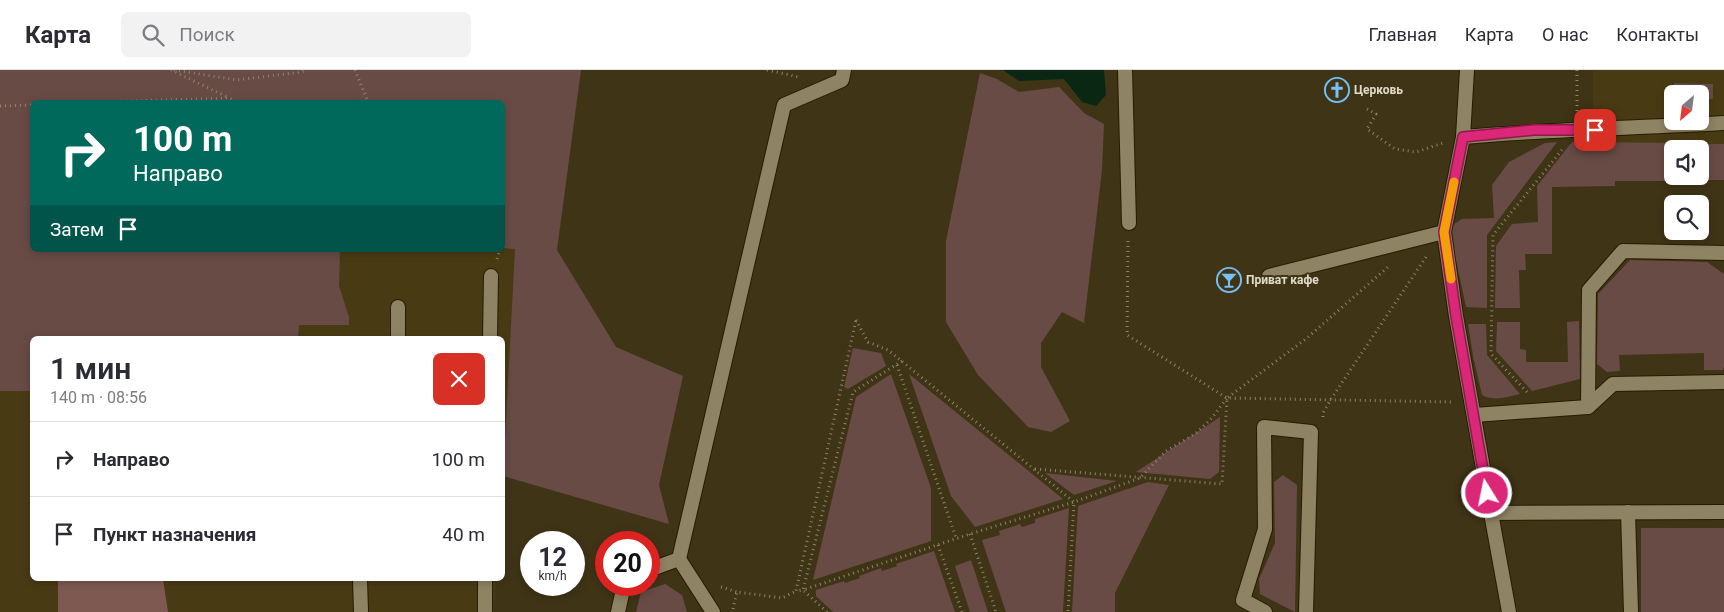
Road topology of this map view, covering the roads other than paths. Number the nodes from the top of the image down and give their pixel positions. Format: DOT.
graph roads {
  1 [pos="844,70"];
  2 [pos="1125,70"];
  3 [pos="1467,70"];
  4 [pos="1724,123"];
  5 [pos="1463,137"];
  6 [pos="1129,223"];
  7 [pos="1444,232"];
  8 [pos="1724,253"];
  9 [pos="491,276"];
  10 [pos="1269,276"];
  11 [pos="398,307"];
  12 [pos="398,336"];
  13 [pos="490,336"];
  14 [pos="1724,382"];
  15 [pos="1588,406"];
  16 [pos="1472,408"];
  17 [pos="1491,512"];
  18 [pos="1628,512"];
  19 [pos="1724,512"];
  20 [pos="679,559"];
  21 [pos="660,566"];
  22 [pos="360,581"];
  23 [pos="486,581"];
  24 [pos="622,596"];
  25 [pos="361,612"];
  26 [pos="485,612"];
  27 [pos="618,612"];
  28 [pos="713,612"];
  29 [pos="1265,612"];
  30 [pos="1306,612"];
  31 [pos="1509,612"];
  32 [pos="1631,612"];
  1 -- 20 [label="lane"];
  2 -- 6 [label="lane"];
  3 -- 5 [label="lane"];
  4 -- 5 [label="lane"];
  5 -- 7 [label="lane"];
  7 -- 10 [label="lane"];
  7 -- 16 [label="lane"];
  8 -- 15 [label="lane"];
  9 -- 13 [label="lane"];
  11 -- 12 [label="lane"];
  14 -- 15 [label="lane"];
  15 -- 16 [label="lane"];
  16 -- 17 [label="lane"];
  17 -- 18 [label="lane"];
  17 -- 31 [label="lane"];
  18 -- 19 [label="lane"];
  18 -- 32 [label="lane"];
  20 -- 21 [label="lane"];
  20 -- 28 [label="lane"];
  22 -- 25 [label="lane"];
  23 -- 26 [label="lane"];
  24 -- 27 [label="lane"];
  29 -- 30 [label="lane"];
}
